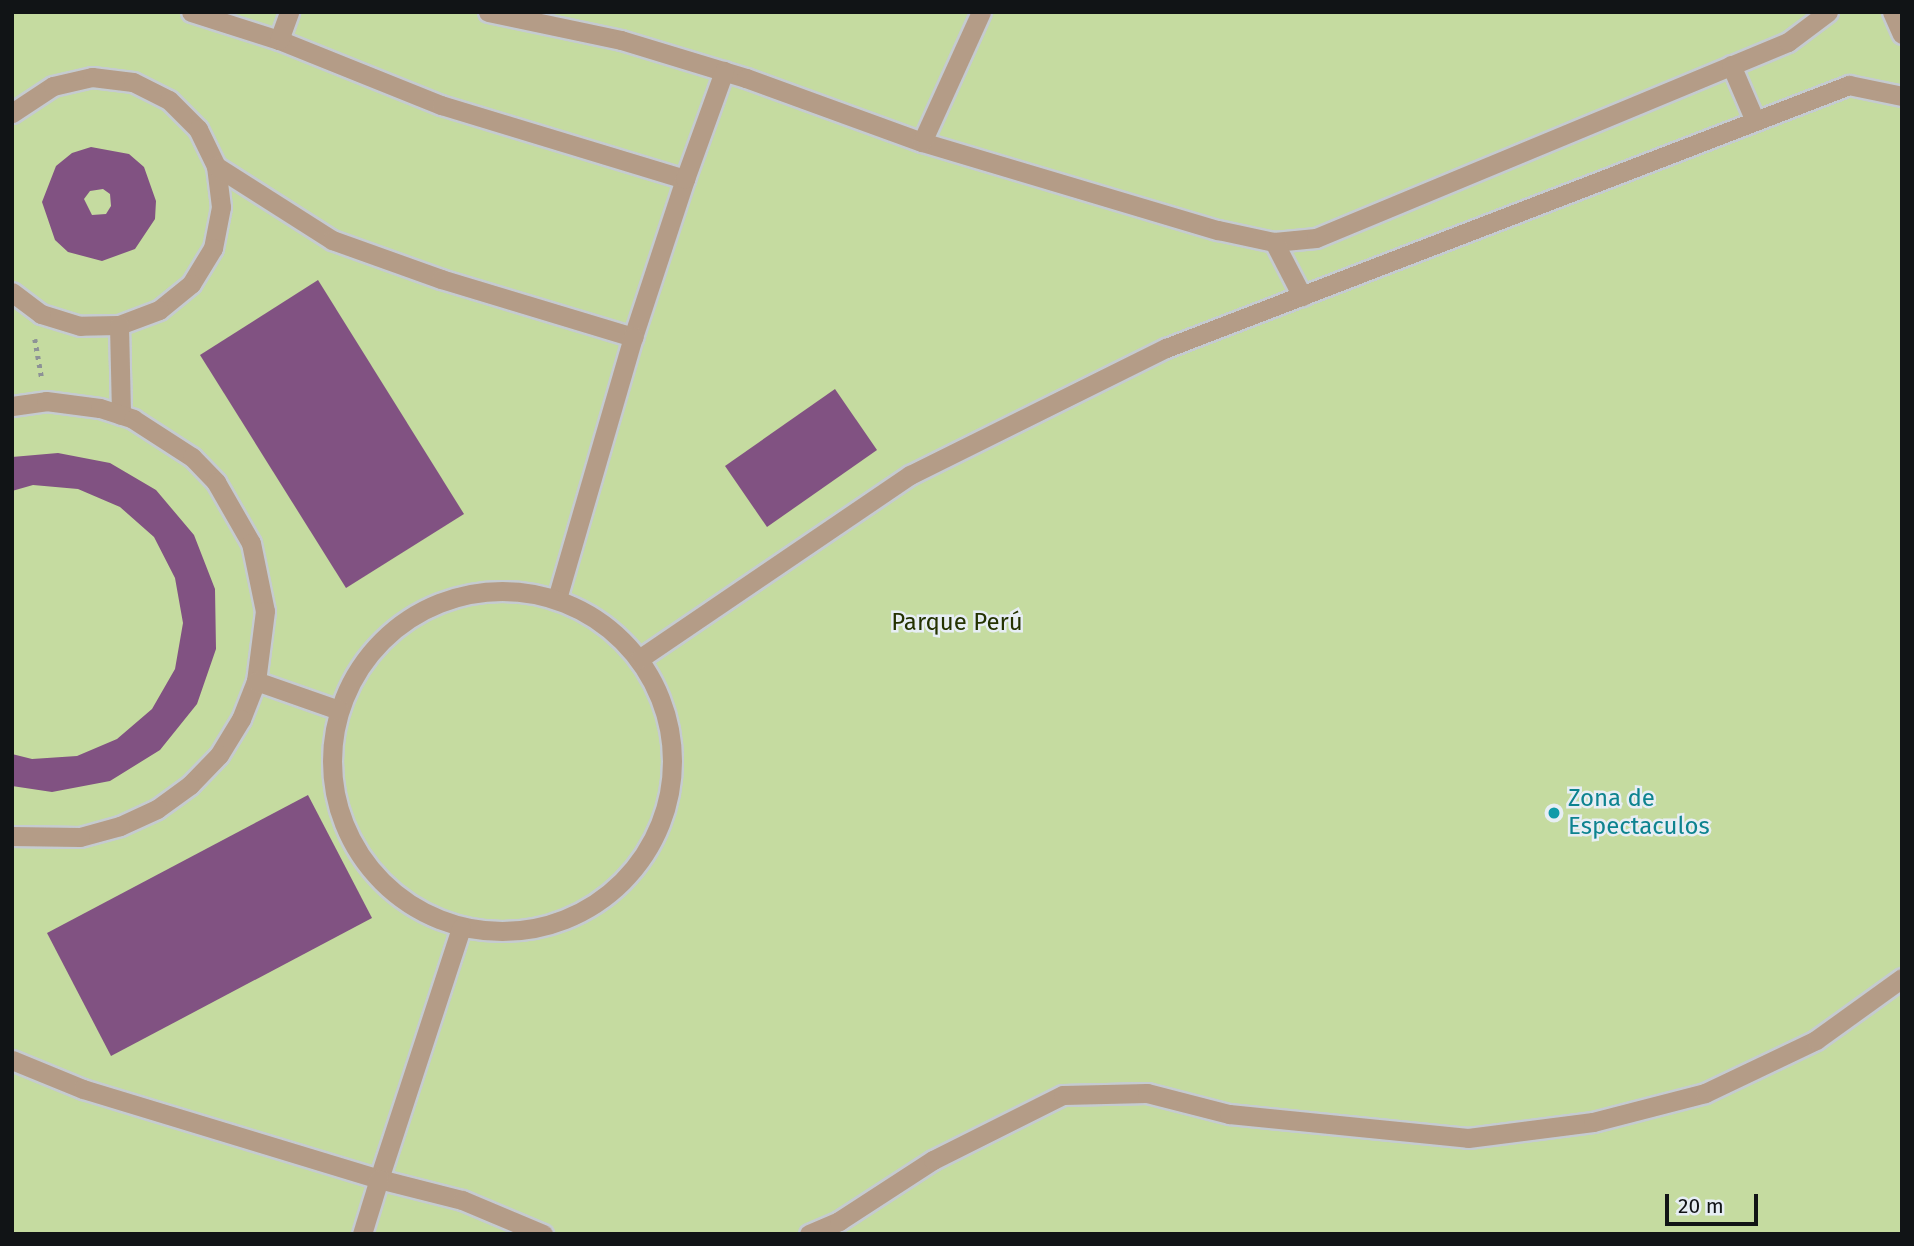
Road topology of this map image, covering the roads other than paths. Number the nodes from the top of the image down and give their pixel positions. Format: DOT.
graph roads {
  1 [pos="191,12"];
  2 [pos="289,12"];
  3 [pos="488,12"];
  4 [pos="981,12"];
  5 [pos="1828,12"];
  6 [pos="1892,12"];
  7 [pos="1902,34"];
  8 [pos="279,40"];
  9 [pos="1731,65"];
  10 [pos="724,71"];
  11 [pos="1902,96"];
  12 [pos="12,113"];
  13 [pos="1755,121"];
  14 [pos="922,142"];
  15 [pos="216,166"];
  16 [pos="685,179"];
  17 [pos="1274,242"];
  18 [pos="1302,296"];
  19 [pos="20,298"];
  20 [pos="119,325"];
  21 [pos="633,337"];
  22 [pos="12,406"];
  23 [pos="121,415"];
  24 [pos="557,598"];
  25 [pos="639,659"];
  26 [pos="256,681"];
  27 [pos="339,710"];
  28 [pos="12,836"];
  29 [pos="461,928"];
  30 [pos="1902,978"];
  31 [pos="12,1060"];
  32 [pos="379,1179"];
  33 [pos="362,1234"];
  34 [pos="543,1234"];
  35 [pos="809,1234"];
  1 -- 8 [label="lane"];
  2 -- 8 [label="lane"];
  3 -- 10 [label="lane"];
  4 -- 14 [label="lane"];
  5 -- 9 [label="lane"];
  6 -- 7 [label="lane"];
  8 -- 16 [label="lane"];
  9 -- 13 [label="lane"];
  9 -- 17 [label="lane"];
  10 -- 14 [label="lane"];
  10 -- 16 [label="lane"];
  11 -- 13 [label="lane"];
  12 -- 15 [label="lane"];
  13 -- 18 [label="lane"];
  14 -- 17 [label="lane"];
  15 -- 20 [label="lane"];
  15 -- 21 [label="lane"];
  16 -- 21 [label="lane"];
  17 -- 18 [label="lane"];
  18 -- 25 [label="lane"];
  19 -- 20 [label="lane"];
  20 -- 23 [label="lane"];
  21 -- 24 [label="lane"];
  22 -- 23 [label="lane"];
  23 -- 26 [label="lane"];
  24 -- 25 [label="lane"];
  24 -- 27 [label="lane"];
  25 -- 29 [label="lane"];
  26 -- 27 [label="lane"];
  26 -- 28 [label="lane"];
  27 -- 29 [label="lane"];
  29 -- 32 [label="lane"];
  30 -- 35 [label="lane"];
  31 -- 32 [label="lane"];
  32 -- 33 [label="lane"];
  32 -- 34 [label="lane"];
}
